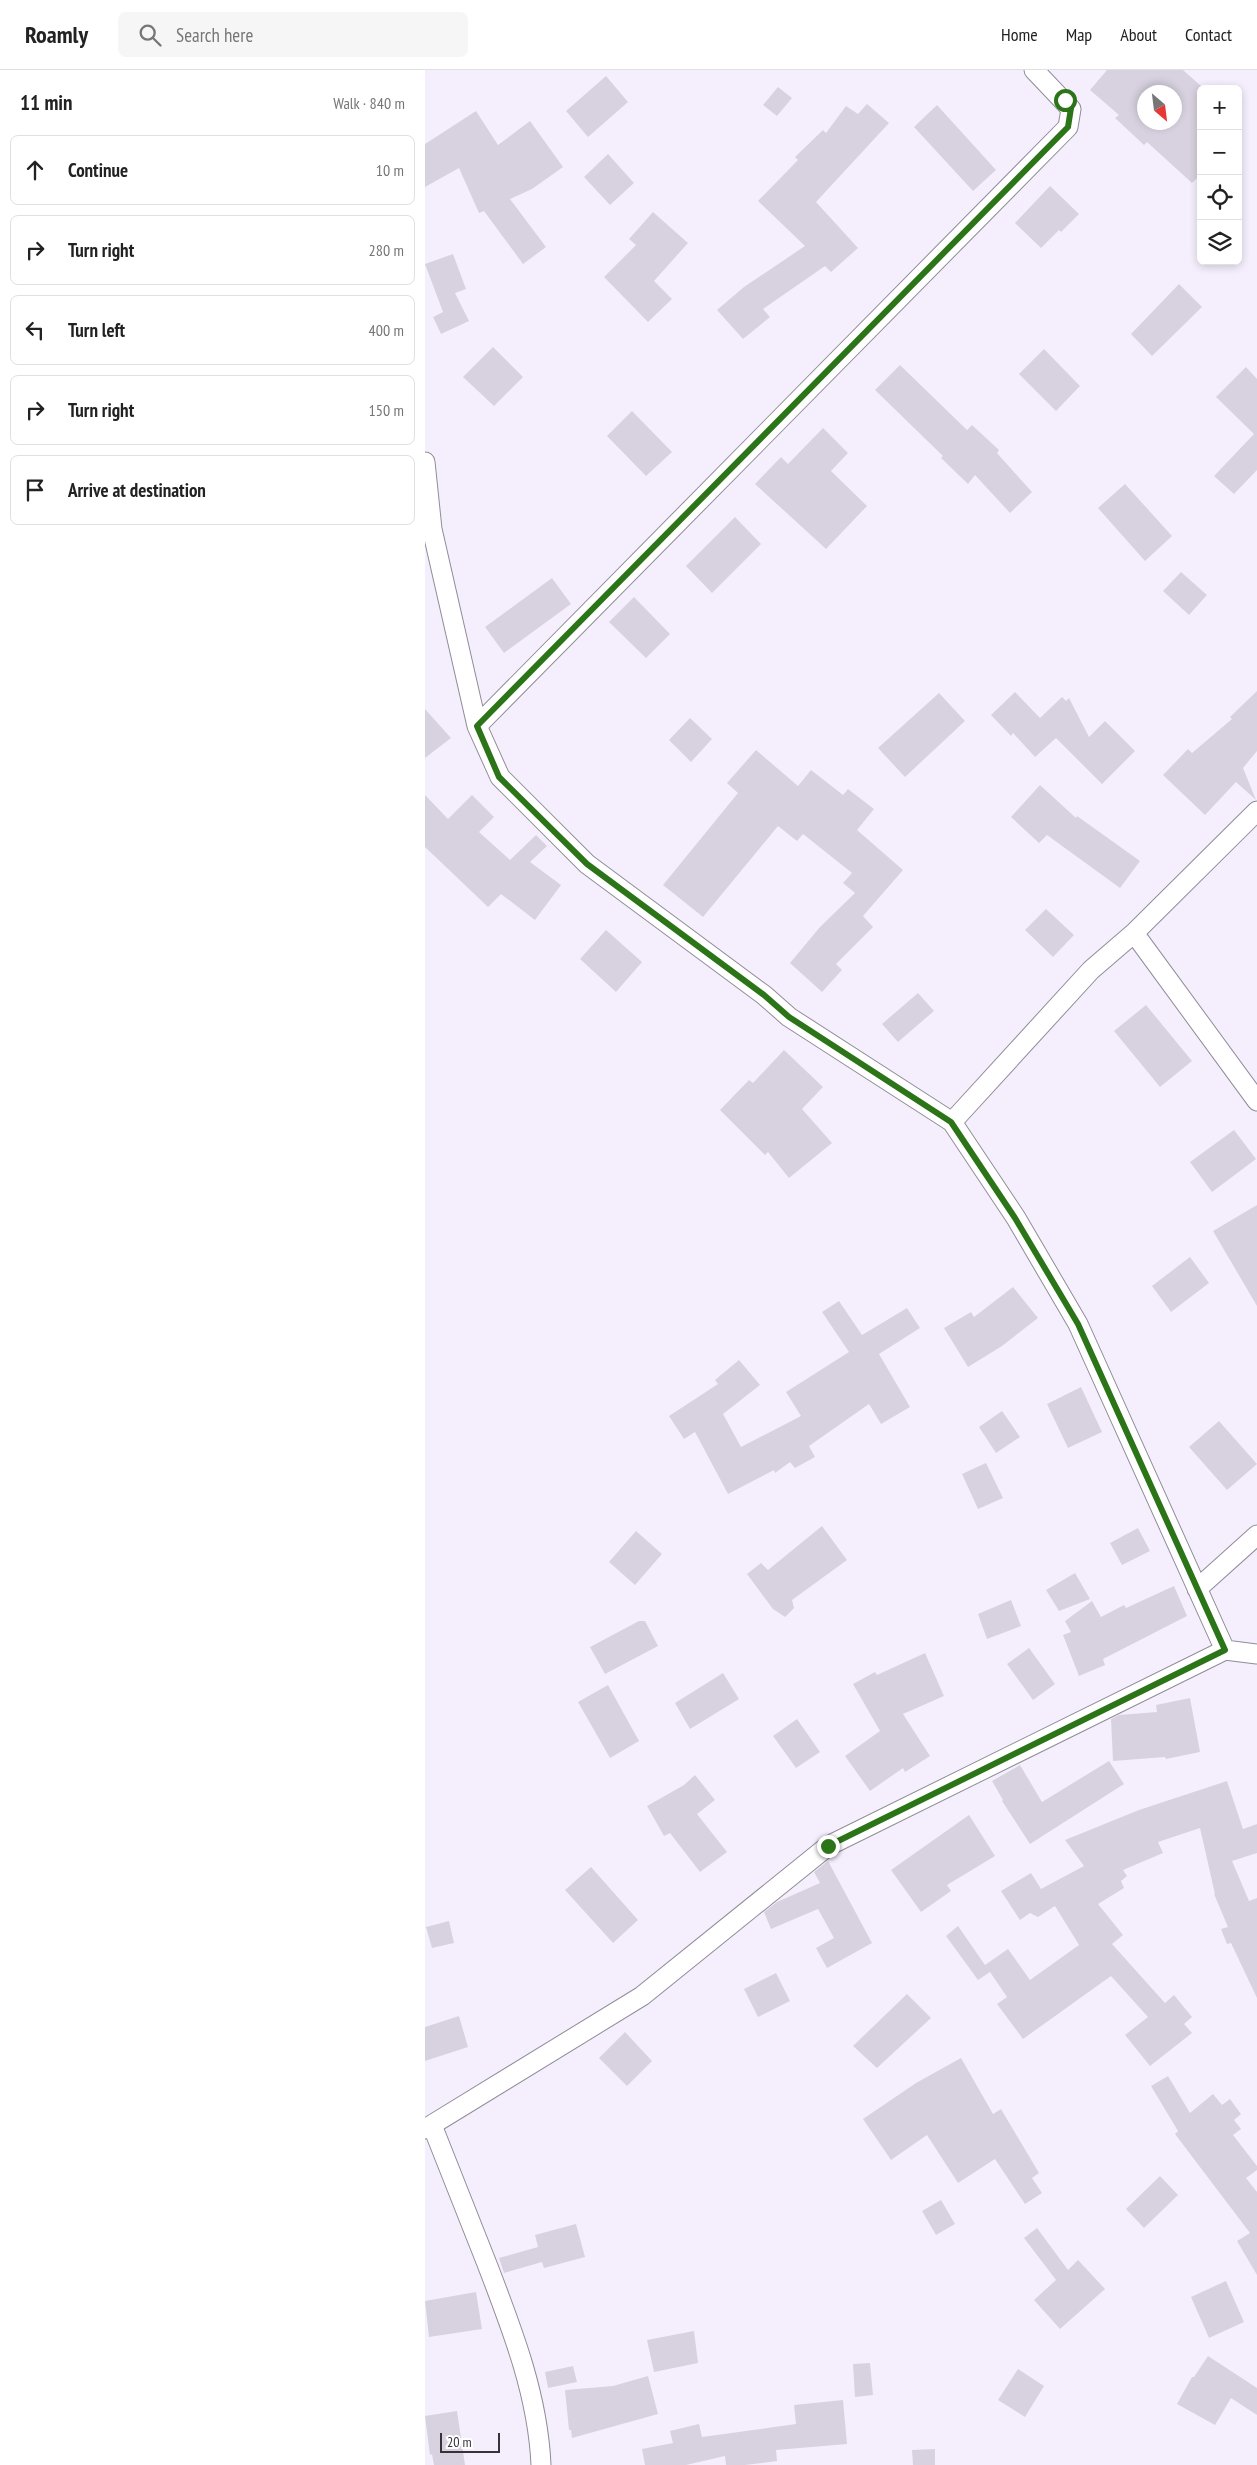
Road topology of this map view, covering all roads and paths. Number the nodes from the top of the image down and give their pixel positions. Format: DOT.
graph roads {
  1 [pos="1034,70"];
  2 [pos="425,462"];
  3 [pos="477,726"];
  4 [pos="1257,811"];
  5 [pos="1134,933"];
  6 [pos="1257,1101"];
  7 [pos="951,1122"];
  8 [pos="1257,1535"];
  9 [pos="1197,1589"];
  10 [pos="1225,1650"];
  11 [pos="1257,1654"];
  12 [pos="429,2127"];
  13 [pos="541,2465"];
  1 -- 3 [label="street"];
  2 -- 3 [label="street"];
  3 -- 7 [label="street"];
  4 -- 5 [label="street"];
  5 -- 6 [label="street"];
  5 -- 7 [label="street"];
  7 -- 9 [label="street"];
  8 -- 9 [label="street"];
  9 -- 10 [label="street"];
  10 -- 11 [label="street"];
  10 -- 12 [label="street"];
  12 -- 13 [label="street"];
}
